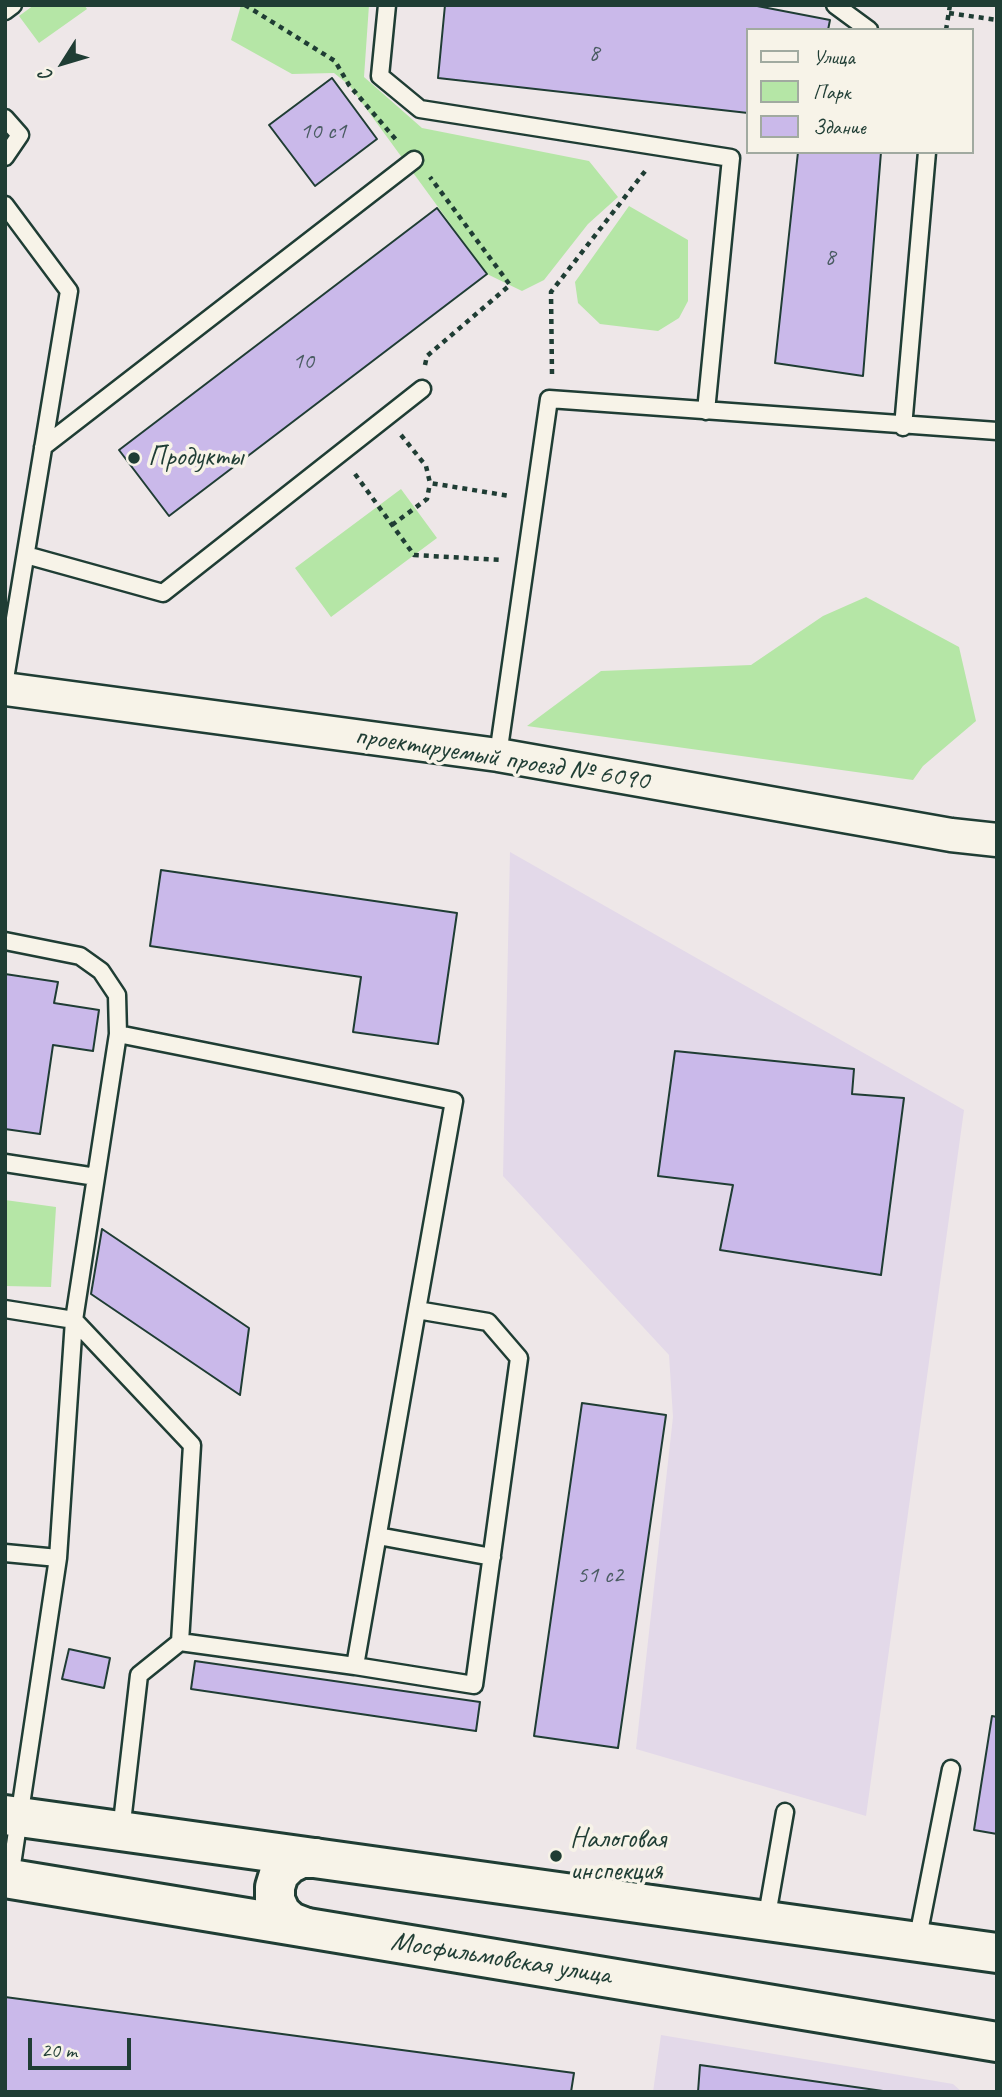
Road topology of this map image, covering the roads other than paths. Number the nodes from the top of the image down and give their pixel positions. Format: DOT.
graph roads {
  1 [pos="13,5"];
  2 [pos="387,5"];
  3 [pos="835,5"];
  4 [pos="5,11"];
  5 [pos="866,28"];
  6 [pos="5,118"];
  7 [pos="927,154"];
  8 [pos="5,158"];
  9 [pos="414,160"];
  10 [pos="5,205"];
  11 [pos="422,389"];
  12 [pos="706,411"];
  13 [pos="903,427"];
  14 [pos="997,431"];
  15 [pos="43,447"];
  16 [pos="26,555"];
  17 [pos="5,679"];
  18 [pos="5,689"];
  19 [pos="498,755"];
  20 [pos="997,824"];
  21 [pos="982,838"];
  22 [pos="5,941"];
  23 [pos="118,1034"];
  24 [pos="5,1163"];
  25 [pos="96,1177"];
  26 [pos="5,1309"];
  27 [pos="417,1310"];
  28 [pos="74,1320"];
  29 [pos="378,1536"];
  30 [pos="5,1553"];
  31 [pos="492,1557"];
  32 [pos="58,1558"];
  33 [pos="180,1642"];
  34 [pos="355,1666"];
  35 [pos="951,1769"];
  36 [pos="785,1812"];
  37 [pos="12,1816"];
  38 [pos="121,1830"];
  39 [pos="315,1857"];
  40 [pos="8,1878"];
  41 [pos="766,1921"];
  42 [pos="304,1927"];
  43 [pos="917,1942"];
  44 [pos="997,1953"];
  45 [pos="997,2042"];
  1 -- 4 [label="lane"];
  2 -- 12 [label="lane"];
  3 -- 5 [label="lane"];
  6 -- 8 [label="lane"];
  7 -- 13 [label="lane"];
  9 -- 15 [label="lane"];
  10 -- 15 [label="lane"];
  11 -- 16 [label="lane"];
  12 -- 13 [label="lane"];
  12 -- 19 [label="lane"];
  13 -- 14 [label="lane"];
  15 -- 16 [label="lane"];
  16 -- 17 [label="lane"];
  18 -- 19 [label="street, проектируемый проезд № 6090"];
  19 -- 21 [label="street, проектируемый проезд № 6090"];
  20 -- 21 [label="street"];
  22 -- 23 [label="lane"];
  23 -- 25 [label="lane"];
  23 -- 27 [label="lane"];
  24 -- 25 [label="lane"];
  25 -- 28 [label="lane"];
  26 -- 28 [label="lane"];
  27 -- 29 [label="lane"];
  27 -- 31 [label="lane"];
  28 -- 32 [label="lane"];
  28 -- 33 [label="lane"];
  29 -- 31 [label="lane"];
  29 -- 34 [label="lane"];
  30 -- 32 [label="lane"];
  31 -- 34 [label="lane"];
  32 -- 37 [label="lane"];
  33 -- 34 [label="lane"];
  33 -- 38 [label="lane"];
  35 -- 43 [label="lane"];
  36 -- 41 [label="lane"];
  37 -- 38 [label="main road"];
  37 -- 40 [label="lane"];
  38 -- 39 [label="main road"];
  39 -- 41 [label="main road"];
  39 -- 42 [label="main road"];
  40 -- 42 [label="main road, Мосфильмовская улица"];
  41 -- 43 [label="main road"];
  42 -- 45 [label="main road, Мосфильмовская улица"];
  43 -- 44 [label="main road"];
}
